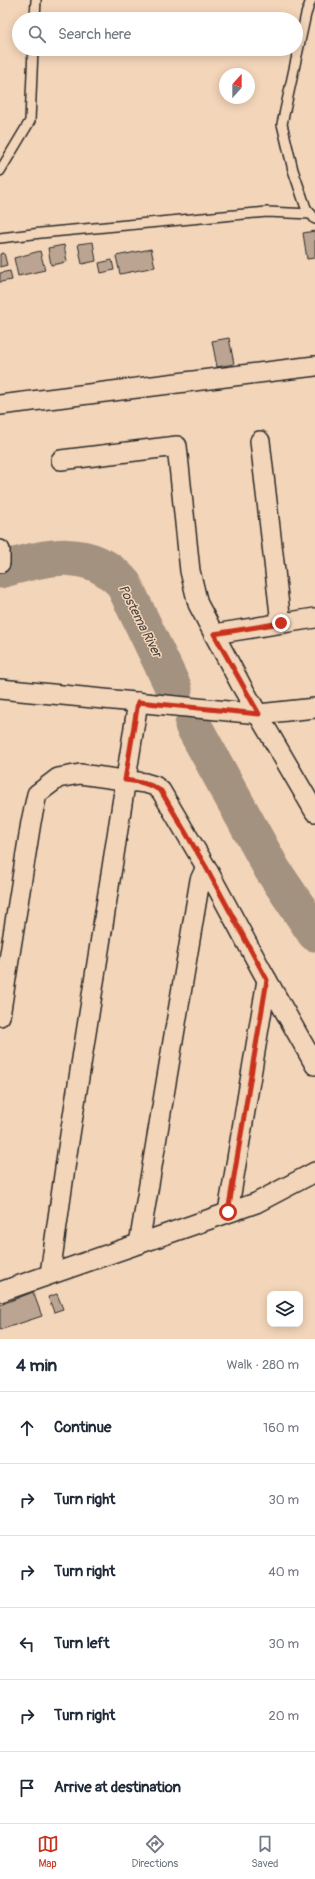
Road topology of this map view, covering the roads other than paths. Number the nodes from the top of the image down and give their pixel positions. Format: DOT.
graph roads {
  1 [pos="36,0"];
  2 [pos="311,0"];
  3 [pos="35,12"];
  4 [pos="303,28"];
  5 [pos="34,56"];
  6 [pos="297,56"];
  7 [pos="0,171"];
  8 [pos="313,217"];
  9 [pos="0,238"];
  10 [pos="315,366"];
  11 [pos="0,405"];
  12 [pos="260,441"];
  13 [pos="61,460"];
  14 [pos="315,618"];
  15 [pos="281,623"];
  16 [pos="214,634"];
  17 [pos="0,689"];
  18 [pos="138,702"];
  19 [pos="315,708"];
  20 [pos="259,714"];
  21 [pos="125,780"];
  22 [pos="312,803"];
  23 [pos="206,867"];
  24 [pos="267,980"];
  25 [pos="0,1016"];
  26 [pos="315,1065"];
  27 [pos="315,1172"];
  28 [pos="228,1212"];
  29 [pos="139,1244"];
  30 [pos="50,1274"];
  31 [pos="0,1292"];
  1 -- 3 [label="lane"];
  2 -- 4 [label="lane"];
  5 -- 7 [label="lane"];
  6 -- 8 [label="lane"];
  8 -- 9 [label="lane"];
  10 -- 11 [label="street"];
  12 -- 15 [label="street"];
  13 -- 16 [label="street"];
  14 -- 15 [label="street"];
  15 -- 16 [label="street"];
  16 -- 20 [label="street"];
  17 -- 18 [label="street"];
  18 -- 20 [label="street"];
  18 -- 21 [label="street"];
  19 -- 20 [label="street"];
  20 -- 22 [label="street"];
  21 -- 23 [label="street"];
  21 -- 25 [label="street"];
  21 -- 30 [label="street"];
  23 -- 24 [label="street"];
  23 -- 29 [label="street"];
  24 -- 26 [label="street"];
  24 -- 28 [label="street"];
  27 -- 28 [label="street"];
  28 -- 29 [label="street"];
  29 -- 30 [label="street"];
  30 -- 31 [label="street"];
}
